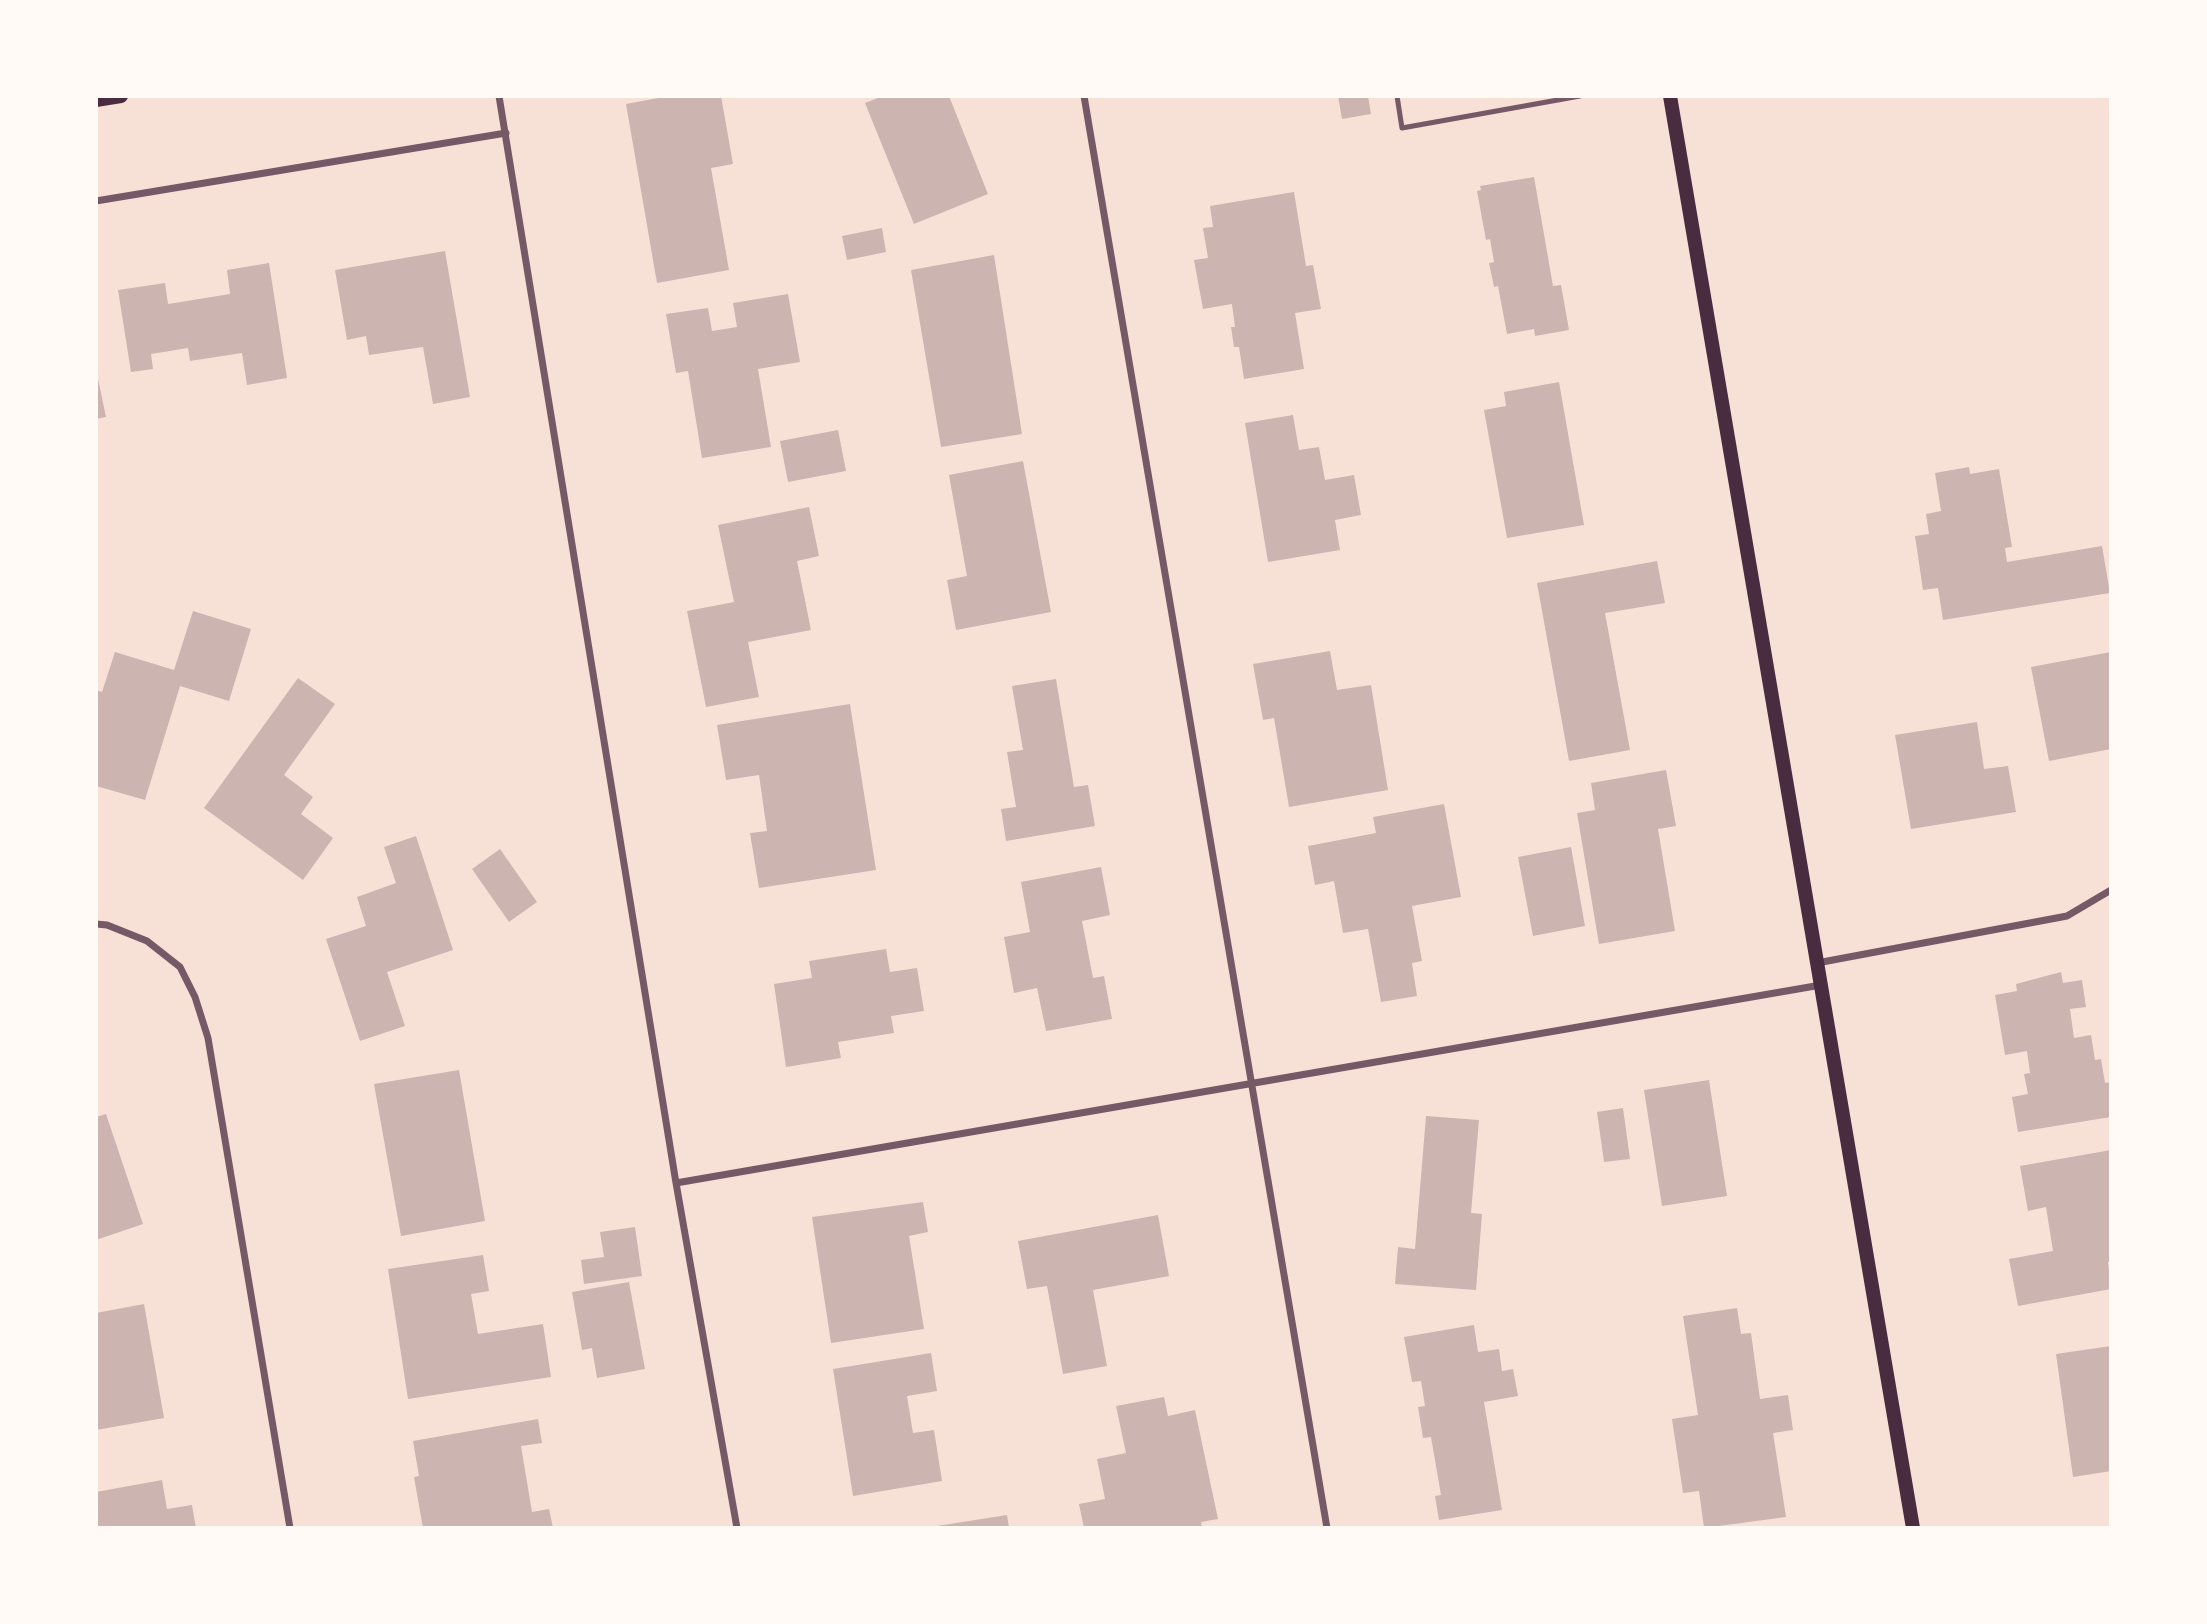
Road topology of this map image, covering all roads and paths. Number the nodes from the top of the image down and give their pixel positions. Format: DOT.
graph roads {
  1 [pos="121,96"];
  2 [pos="499,96"];
  3 [pos="1084,96"];
  4 [pos="1396,96"];
  5 [pos="1580,96"];
  6 [pos="1670,96"];
  7 [pos="96,100"];
  8 [pos="506,133"];
  9 [pos="96,201"];
  10 [pos="2111,890"];
  11 [pos="96,924"];
  12 [pos="1817,964"];
  13 [pos="1821,985"];
  14 [pos="1250,1084"];
  15 [pos="676,1183"];
  16 [pos="290,1528"];
  17 [pos="737,1528"];
  18 [pos="1327,1528"];
  19 [pos="1913,1528"];
  1 -- 7 [label="main road"];
  2 -- 8 [label="street"];
  3 -- 14 [label="street"];
  4 -- 5 [label="lane"];
  6 -- 12 [label="main road"];
  8 -- 9 [label="street"];
  8 -- 15 [label="street"];
  10 -- 12 [label="street"];
  11 -- 16 [label="street"];
  12 -- 13 [label="main road"];
  13 -- 14 [label="street"];
  13 -- 19 [label="main road"];
  14 -- 15 [label="street"];
  14 -- 18 [label="street"];
  15 -- 17 [label="street"];
}
